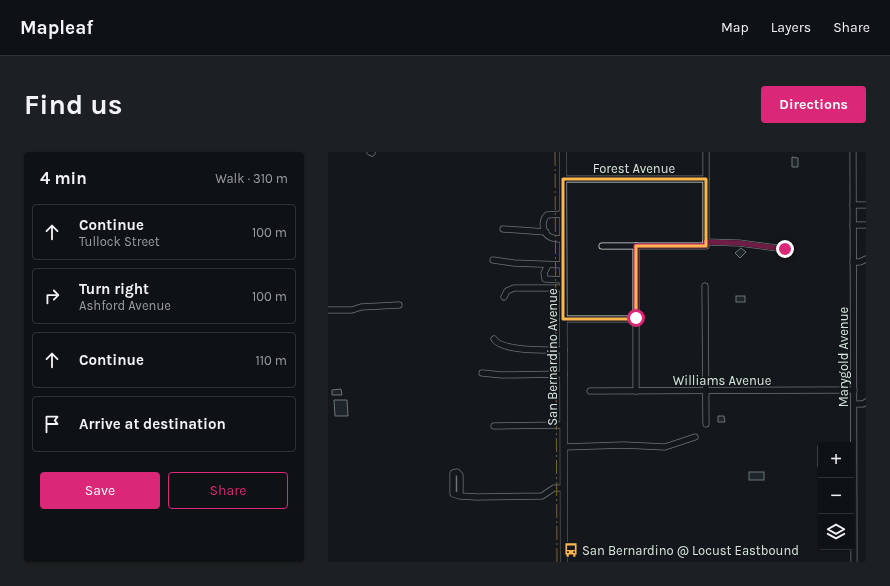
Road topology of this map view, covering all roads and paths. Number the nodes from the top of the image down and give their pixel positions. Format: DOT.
graph roads {
  1 [pos="563,152"];
  2 [pos="706,152"];
  3 [pos="853,152"];
  4 [pos="563,179"];
  5 [pos="706,179"];
  6 [pos="853,205"];
  7 [pos="866,206"];
  8 [pos="563,214"];
  9 [pos="853,225"];
  10 [pos="866,225"];
  11 [pos="503,229"];
  12 [pos="546,232"];
  13 [pos="563,239"];
  14 [pos="706,244"];
  15 [pos="602,246"];
  16 [pos="636,246"];
  17 [pos="785,249"];
  18 [pos="866,259"];
  19 [pos="493,260"];
  20 [pos="853,262"];
  21 [pos="548,265"];
  22 [pos="563,265"];
  23 [pos="563,284"];
  24 [pos="705,286"];
  25 [pos="504,297"];
  26 [pos="398,305"];
  27 [pos="328,310"];
  28 [pos="636,318"];
  29 [pos="564,319"];
  30 [pos="494,340"];
  31 [pos="564,350"];
  32 [pos="482,373"];
  33 [pos="564,374"];
  34 [pos="854,390"];
  35 [pos="590,391"];
  36 [pos="636,391"];
  37 [pos="706,391"];
  38 [pos="866,402"];
  39 [pos="854,404"];
  40 [pos="706,424"];
  41 [pos="494,426"];
  42 [pos="564,426"];
  43 [pos="695,437"];
  44 [pos="852,442"];
  45 [pos="564,447"];
  46 [pos="852,478"];
  47 [pos="564,488"];
  48 [pos="460,496"];
  49 [pos="564,562"];
  50 [pos="854,562"];
  1 -- 4 [label="main road, San Bernardino Avenue"];
  2 -- 5 [label="street"];
  3 -- 6 [label="street, Marygold Avenue"];
  4 -- 5 [label="street, Forest Avenue"];
  4 -- 8 [label="main road, San Bernardino Avenue"];
  5 -- 14 [label="street"];
  6 -- 7 [label="street"];
  6 -- 9 [label="street, Marygold Avenue"];
  8 -- 12 [label="street"];
  8 -- 13 [label="main road, San Bernardino Avenue"];
  9 -- 10 [label="street"];
  9 -- 20 [label="street, Marygold Avenue"];
  11 -- 12 [label="street"];
  12 -- 13 [label="street"];
  13 -- 22 [label="main road, San Bernardino Avenue"];
  14 -- 16 [label="street"];
  14 -- 17 [label="street"];
  15 -- 16 [label="street"];
  16 -- 28 [label="street"];
  18 -- 20 [label="street"];
  19 -- 21 [label="street"];
  20 -- 34 [label="street, Marygold Avenue"];
  21 -- 22 [label="street"];
  21 -- 23 [label="street"];
  22 -- 23 [label="main road, San Bernardino Avenue"];
  23 -- 25 [label="street"];
  23 -- 29 [label="main road, San Bernardino Avenue"];
  24 -- 37 [label="street"];
  26 -- 27 [label="street"];
  28 -- 29 [label="street"];
  28 -- 36 [label="street"];
  29 -- 31 [label="main road, San Bernardino Avenue"];
  30 -- 31 [label="street"];
  31 -- 33 [label="main road, San Bernardino Avenue"];
  32 -- 33 [label="street"];
  33 -- 42 [label="main road, San Bernardino Avenue"];
  34 -- 37 [label="street, Williams Avenue"];
  34 -- 39 [label="street, Marygold Avenue"];
  35 -- 36 [label="street, Williams Avenue"];
  36 -- 37 [label="street, Williams Avenue"];
  37 -- 40 [label="street"];
  38 -- 39 [label="street"];
  39 -- 44 [label="street, Marygold Avenue"];
  41 -- 42 [label="street"];
  42 -- 45 [label="main road, San Bernardino Avenue"];
  43 -- 45 [label="street"];
  45 -- 47 [label="main road, San Bernardino Avenue"];
  46 -- 50 [label="street, Marygold Avenue"];
  47 -- 48 [label="street"];
  47 -- 49 [label="main road, San Bernardino Avenue"];
}
